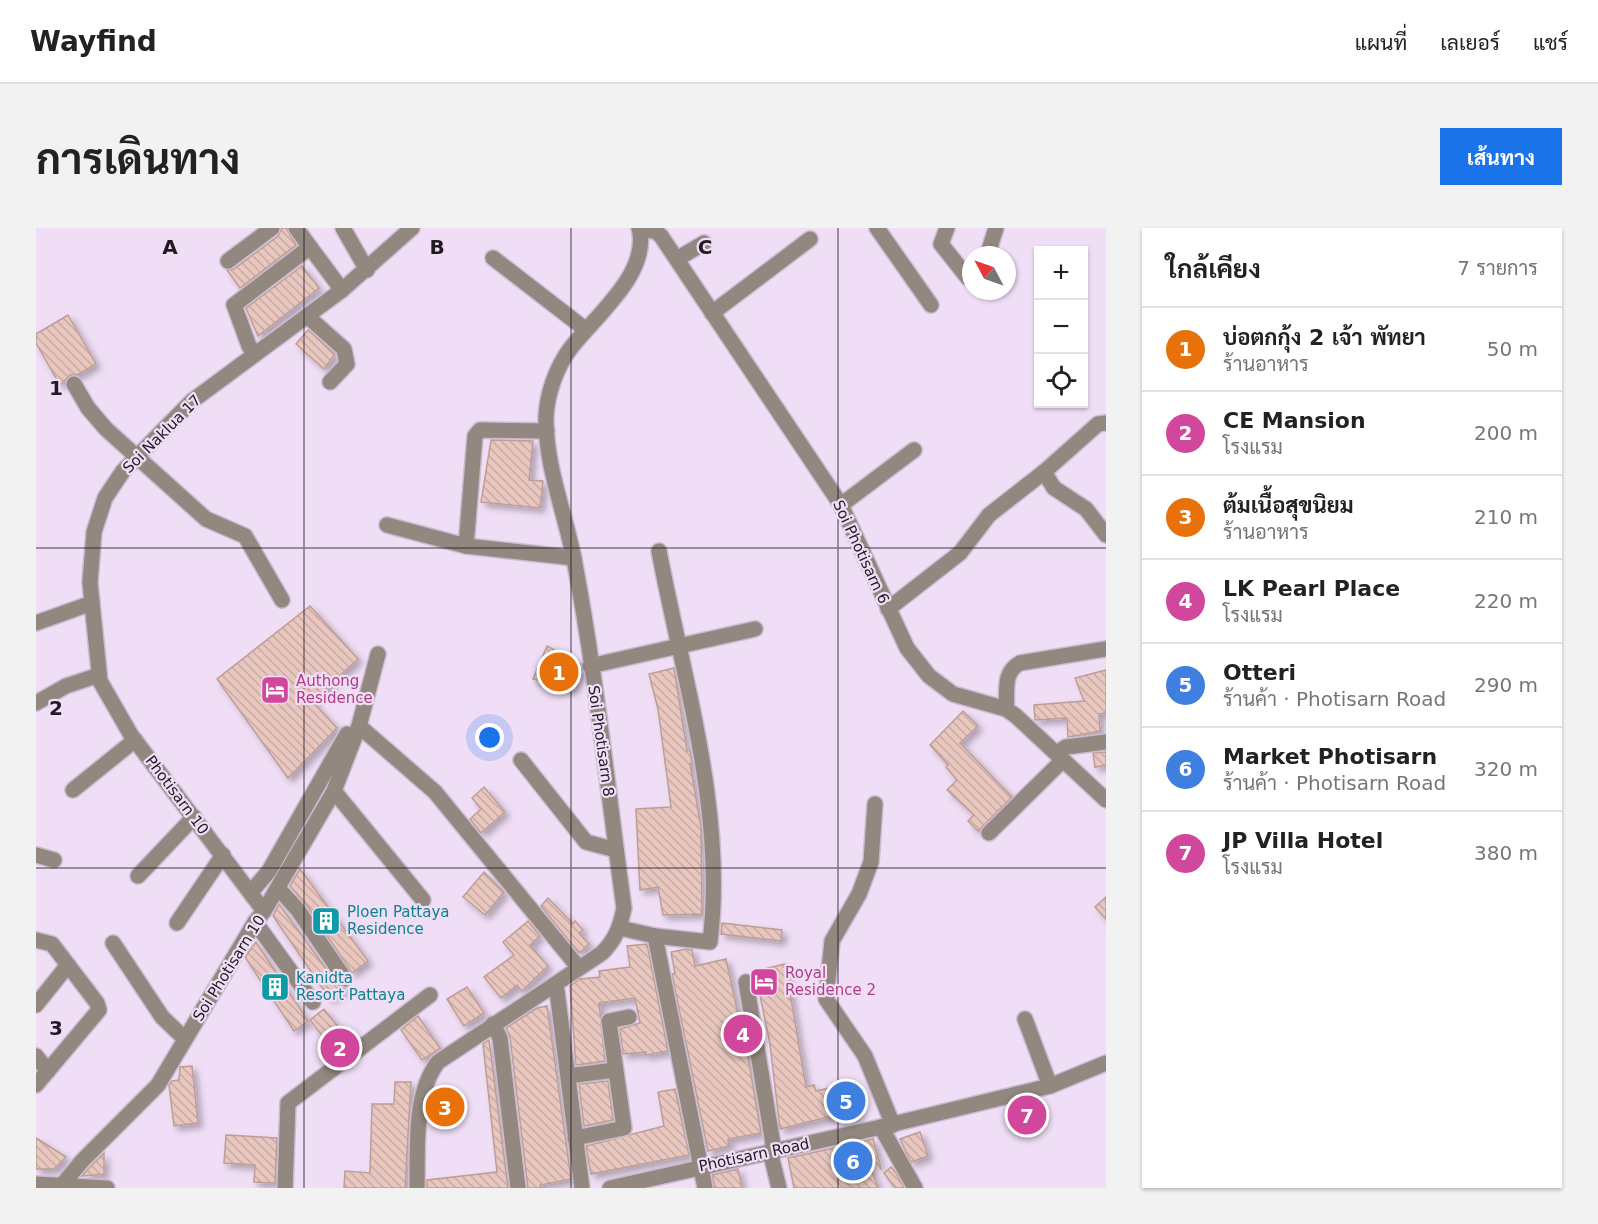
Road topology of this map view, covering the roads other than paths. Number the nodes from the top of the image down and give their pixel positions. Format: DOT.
graph roads {
  1 [pos="272,228"];
  2 [pos="296,228"];
  3 [pos="343,228"];
  4 [pos="412,228"];
  5 [pos="877,228"];
  6 [pos="947,228"];
  7 [pos="996,228"];
  8 [pos="639,229"];
  9 [pos="810,239"];
  10 [pos="704,243"];
  11 [pos="990,246"];
  12 [pos="310,247"];
  13 [pos="493,258"];
  14 [pos="677,259"];
  15 [pos="228,261"];
  16 [pos="367,270"];
  17 [pos="962,270"];
  18 [pos="342,290"];
  19 [pos="931,305"];
  20 [pos="712,313"];
  21 [pos="307,316"];
  22 [pos="585,329"];
  23 [pos="255,354"];
  24 [pos="330,382"];
  25 [pos="74,384"];
  26 [pos="1106,423"];
  27 [pos="547,431"];
  28 [pos="914,450"];
  29 [pos="137,455"];
  30 [pos="1044,472"];
  31 [pos="841,505"];
  32 [pos="387,525"];
  33 [pos="1106,535"];
  34 [pos="466,546"];
  35 [pos="659,552"];
  36 [pos="574,558"];
  37 [pos="282,600"];
  38 [pos="92,603"];
  39 [pos="888,609"];
  40 [pos="36,623"];
  41 [pos="755,629"];
  42 [pos="677,648"];
  43 [pos="1106,649"];
  44 [pos="378,654"];
  45 [pos="590,666"];
  46 [pos="99,675"];
  47 [pos="358,696"];
  48 [pos="36,703"];
  49 [pos="1006,710"];
  50 [pos="359,726"];
  51 [pos="135,740"];
  52 [pos="1106,742"];
  53 [pos="1060,757"];
  54 [pos="521,760"];
  55 [pos="73,790"];
  56 [pos="334,791"];
  57 [pos="1106,800"];
  58 [pos="875,804"];
  59 [pos="194,817"];
  60 [pos="989,833"];
  61 [pos="616,850"];
  62 [pos="36,855"];
  63 [pos="223,855"];
  64 [pos="54,860"];
  65 [pos="138,876"];
  66 [pos="278,888"];
  67 [pos="251,892"];
  68 [pos="423,900"];
  69 [pos="259,916"];
  70 [pos="177,923"];
  71 [pos="620,928"];
  72 [pos="655,936"];
  73 [pos="36,940"];
  74 [pos="113,943"];
  75 [pos="68,964"];
  76 [pos="579,968"];
  77 [pos="345,979"];
  78 [pos="746,982"];
  79 [pos="554,986"];
  80 [pos="430,994"];
  81 [pos="313,1002"];
  82 [pos="36,1005"];
  83 [pos="629,1017"];
  84 [pos="1025,1019"];
  85 [pos="493,1024"];
  86 [pos="185,1039"];
  87 [pos="36,1056"];
  88 [pos="1106,1064"];
  89 [pos="615,1070"];
  90 [pos="48,1071"];
  91 [pos="568,1076"];
  92 [pos="36,1085"];
  93 [pos="1050,1086"];
  94 [pos="887,1126"];
  95 [pos="575,1138"];
  96 [pos="772,1151"];
  97 [pos="698,1167"];
  98 [pos="49,1185"];
  99 [pos="107,1188"];
  100 [pos="285,1188"];
  101 [pos="417,1188"];
  102 [pos="518,1188"];
  103 [pos="582,1188"];
  104 [pos="610,1188"];
  105 [pos="705,1188"];
  106 [pos="779,1188"];
  107 [pos="915,1188"];
  1 -- 15 [label="street"];
  2 -- 12 [label="street"];
  3 -- 16 [label="street"];
  4 -- 16 [label="street, Soi Naklua 17"];
  5 -- 19 [label="street"];
  6 -- 17 [label="street"];
  7 -- 11 [label="street"];
  8 -- 14 [label="street, Soi Photisarn 6"];
  8 -- 22 [label="street, Soi Photisarn 8"];
  9 -- 20 [label="street"];
  10 -- 14 [label="street"];
  12 -- 18 [label="street"];
  12 -- 23 [label="street"];
  13 -- 22 [label="street"];
  14 -- 20 [label="street, Soi Photisarn 6"];
  16 -- 18 [label="street, Soi Naklua 17"];
  18 -- 21 [label="street, Soi Naklua 17"];
  20 -- 31 [label="street, Soi Photisarn 6"];
  21 -- 23 [label="street, Soi Naklua 17"];
  21 -- 24 [label="street"];
  22 -- 27 [label="street, Soi Photisarn 8"];
  23 -- 29 [label="street, Soi Naklua 17"];
  25 -- 29 [label="street"];
  26 -- 30 [label="street"];
  27 -- 34 [label="street"];
  27 -- 36 [label="street, Soi Photisarn 8"];
  28 -- 31 [label="street"];
  29 -- 37 [label="street"];
  29 -- 38 [label="street, Soi Naklua 17"];
  30 -- 33 [label="street"];
  30 -- 39 [label="street"];
  31 -- 39 [label="street, Soi Photisarn 6"];
  32 -- 34 [label="street"];
  34 -- 36 [label="street"];
  35 -- 42 [label="street"];
  36 -- 45 [label="street, Soi Photisarn 8"];
  38 -- 40 [label="street"];
  38 -- 46 [label="street, Soi Naklua 17"];
  39 -- 49 [label="street, Soi Photisarn 6"];
  41 -- 42 [label="street"];
  42 -- 45 [label="street"];
  42 -- 72 [label="street"];
  43 -- 49 [label="street"];
  44 -- 50 [label="street, Soi Photisarn 10"];
  45 -- 61 [label="street, Soi Photisarn 8"];
  46 -- 48 [label="street"];
  46 -- 51 [label="street, Photisarn 10"];
  47 -- 67 [label="street"];
  49 -- 53 [label="street, Soi Photisarn 6"];
  50 -- 56 [label="street, Soi Photisarn 10"];
  50 -- 76 [label="street"];
  51 -- 55 [label="street"];
  51 -- 59 [label="street, Photisarn 10"];
  52 -- 53 [label="street"];
  53 -- 57 [label="street, Soi Photisarn 6"];
  53 -- 60 [label="street"];
  54 -- 61 [label="street"];
  56 -- 66 [label="street, Soi Photisarn 10"];
  56 -- 68 [label="street"];
  58 -- 94 [label="street"];
  59 -- 63 [label="street, Photisarn 10"];
  59 -- 65 [label="street"];
  61 -- 71 [label="street, Soi Photisarn 8"];
  62 -- 64 [label="street"];
  63 -- 67 [label="street, Photisarn 10"];
  63 -- 70 [label="street"];
  66 -- 69 [label="street, Soi Photisarn 10"];
  66 -- 77 [label="street"];
  67 -- 69 [label="street, Photisarn 10"];
  69 -- 81 [label="street, Photisarn 10"];
  69 -- 86 [label="street, Soi Photisarn 10"];
  71 -- 72 [label="street"];
  71 -- 76 [label="street"];
  72 -- 97 [label="street"];
  73 -- 75 [label="street"];
  74 -- 86 [label="street"];
  75 -- 82 [label="street"];
  75 -- 90 [label="street"];
  76 -- 79 [label="street"];
  78 -- 96 [label="street"];
  79 -- 85 [label="street"];
  79 -- 91 [label="street"];
  80 -- 100 [label="street"];
  83 -- 89 [label="street"];
  84 -- 93 [label="street"];
  85 -- 101 [label="street"];
  85 -- 102 [label="street"];
  86 -- 98 [label="street, Soi Photisarn 10"];
  87 -- 90 [label="street"];
  88 -- 93 [label="street, Photisarn Road"];
  89 -- 91 [label="street"];
  89 -- 95 [label="street"];
  90 -- 92 [label="street"];
  91 -- 95 [label="street"];
  93 -- 94 [label="street, Photisarn Road"];
  94 -- 96 [label="street, Photisarn Road"];
  94 -- 107 [label="street"];
  95 -- 103 [label="street"];
  96 -- 97 [label="street, Photisarn Road"];
  96 -- 106 [label="street"];
  97 -- 104 [label="street, Photisarn Road"];
  97 -- 105 [label="street"];
  98 -- 99 [label="street"];
}
